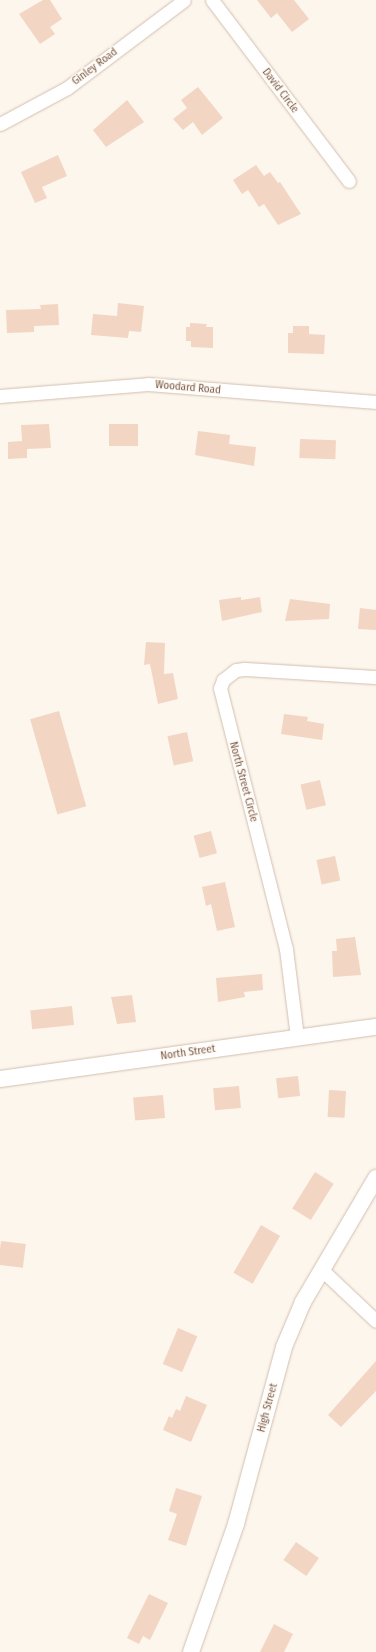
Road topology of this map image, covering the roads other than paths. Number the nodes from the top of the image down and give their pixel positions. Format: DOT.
graph roads {
  1 [pos="184,0"];
  2 [pos="212,0"];
  3 [pos="0,124"];
  4 [pos="349,181"];
  5 [pos="0,396"];
  6 [pos="376,402"];
  7 [pos="376,677"];
  8 [pos="376,1027"];
  9 [pos="297,1037"];
  10 [pos="0,1079"];
  11 [pos="376,1178"];
  12 [pos="322,1270"];
  13 [pos="376,1321"];
  14 [pos="191,1652"];
  1 -- 3 [label="street, Ginley Road"];
  2 -- 4 [label="street, David Circle"];
  5 -- 6 [label="street, Woodard Road"];
  7 -- 9 [label="street, North Street Circle"];
  8 -- 9 [label="street, North Street"];
  9 -- 10 [label="street, North Street"];
  11 -- 12 [label="street, High Street"];
  12 -- 13 [label="street"];
  12 -- 14 [label="street, High Street"];
}
